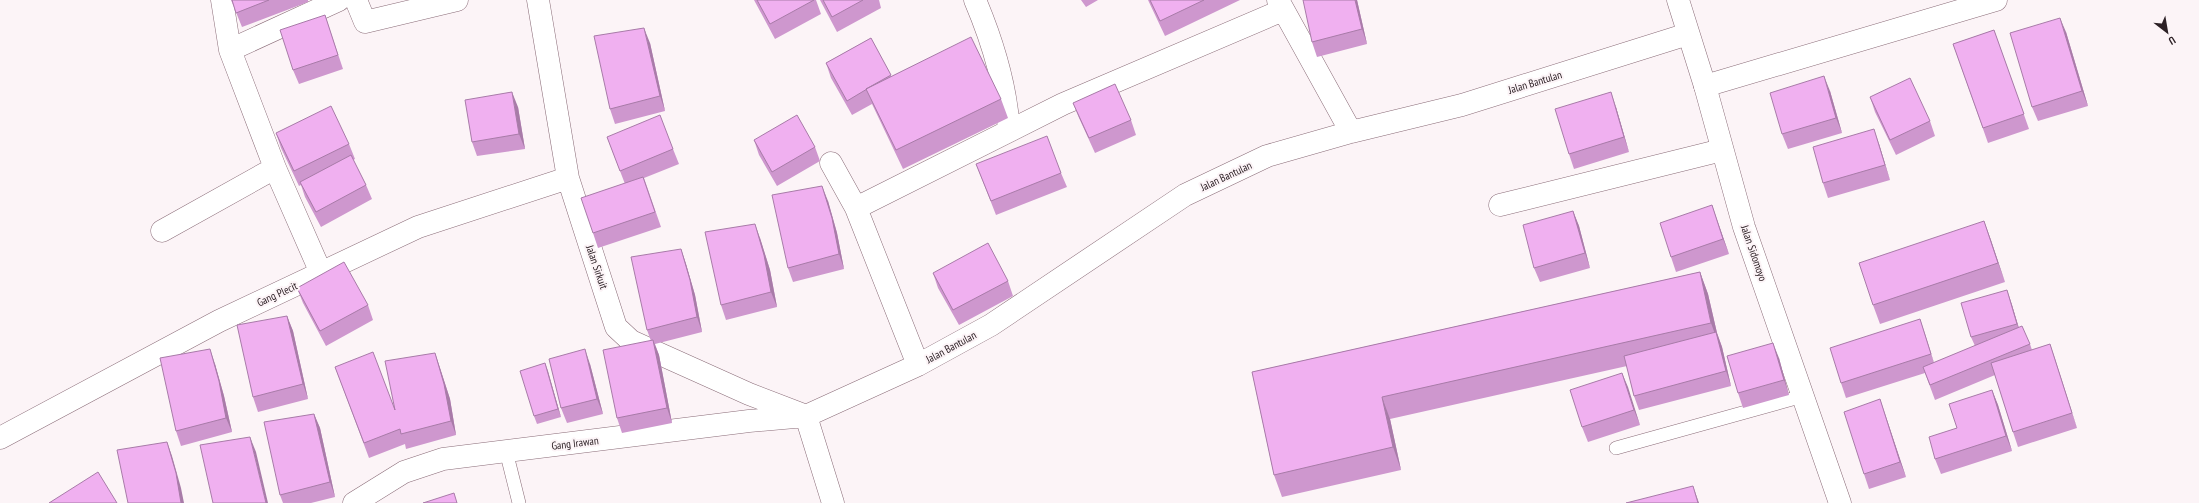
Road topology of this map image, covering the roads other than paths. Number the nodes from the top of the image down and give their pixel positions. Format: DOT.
graph roads {
  1 [pos="222,0"];
  2 [pos="339,0"];
  3 [pos="356,0"];
  4 [pos="457,0"];
  5 [pos="538,0"];
  6 [pos="975,0"];
  7 [pos="1678,0"];
  8 [pos="1996,0"];
  9 [pos="1280,5"];
  10 [pos="1688,34"];
  11 [pos="230,50"];
  12 [pos="1705,86"];
  13 [pos="1009,130"];
  14 [pos="1351,132"];
  15 [pos="1722,150"];
  16 [pos="831,163"];
  17 [pos="275,168"];
  18 [pos="568,178"];
  19 [pos="1500,205"];
  20 [pos="856,208"];
  21 [pos="162,231"];
  22 [pos="321,273"];
  23 [pos="918,365"];
  24 [pos="1803,396"];
  25 [pos="806,416"];
  26 [pos="0,438"];
  27 [pos="1616,448"];
  28 [pos="506,451"];
  29 [pos="354,503"];
  30 [pos="519,503"];
  31 [pos="833,503"];
  32 [pos="1840,503"];
  1 -- 11 [label="street"];
  2 -- 11 [label="street"];
  3 -- 4 [label="street"];
  5 -- 18 [label="street, Jalan Sirkuit"];
  6 -- 13 [label="street"];
  7 -- 10 [label="street, Jalan Sidomoyo"];
  8 -- 12 [label="street"];
  9 -- 13 [label="street"];
  9 -- 14 [label="street"];
  10 -- 12 [label="street, Jalan Sidomoyo"];
  10 -- 14 [label="street, Jalan Bantulan"];
  11 -- 17 [label="street"];
  12 -- 15 [label="street, Jalan Sidomoyo"];
  13 -- 20 [label="street"];
  14 -- 23 [label="street, Jalan Bantulan"];
  15 -- 19 [label="street"];
  15 -- 24 [label="street, Jalan Sidomoyo"];
  16 -- 20 [label="street"];
  17 -- 21 [label="street"];
  17 -- 22 [label="street"];
  18 -- 22 [label="street, Gang Plecit"];
  18 -- 25 [label="street, Jalan Sirkuit"];
  20 -- 23 [label="street"];
  22 -- 26 [label="street, Gang Plecit"];
  23 -- 25 [label="street, Jalan Bantulan"];
  24 -- 27 [label="lane"];
  24 -- 32 [label="street, Jalan Sidomoyo"];
  25 -- 28 [label="street, Gang Irawan"];
  25 -- 31 [label="street"];
  28 -- 29 [label="street, Gang Irawan"];
  28 -- 30 [label="lane"];
}
